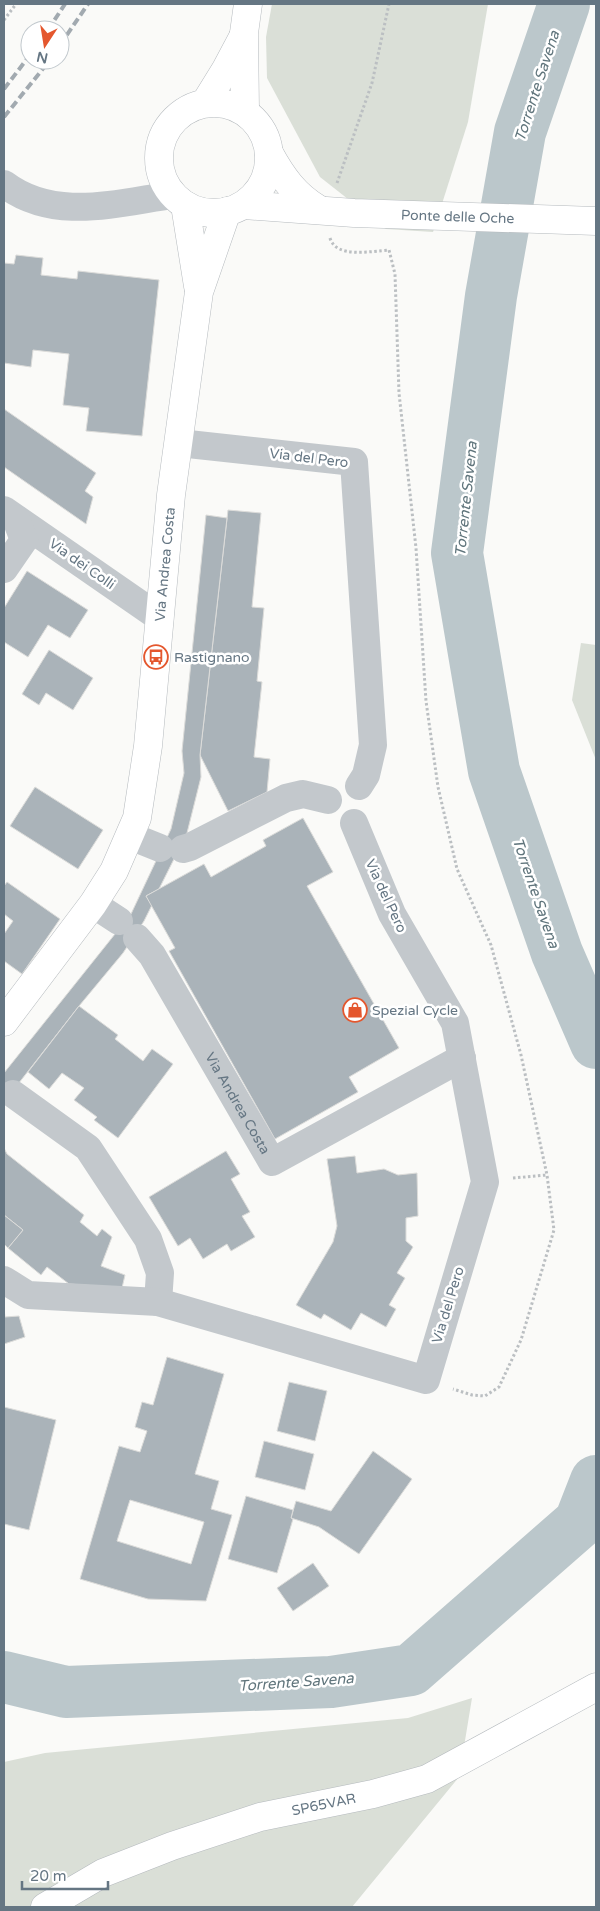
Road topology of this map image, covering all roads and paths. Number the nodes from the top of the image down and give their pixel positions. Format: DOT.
graph roads {
  1 [pos="16,4"];
  2 [pos="248,4"];
  3 [pos="389,4"];
  4 [pos="4,20"];
  5 [pos="244,33"];
  6 [pos="206,103"];
  7 [pos="246,111"];
  8 [pos="269,153"];
  9 [pos="4,184"];
  10 [pos="335,188"];
  11 [pos="179,200"];
  12 [pos="236,208"];
  13 [pos="318,210"];
  14 [pos="596,221"];
  15 [pos="329,235"];
  16 [pos="199,292"];
  17 [pos="179,443"];
  18 [pos="10,514"];
  19 [pos="4,569"];
  20 [pos="160,618"];
  21 [pos="359,786"];
  22 [pos="328,800"];
  23 [pos="354,823"];
  24 [pos="130,836"];
  25 [pos="93,904"];
  26 [pos="4,1022"];
  27 [pos="462,1058"];
  28 [pos="13,1094"];
  29 [pos="547,1175"];
  30 [pos="485,1182"];
  31 [pos="4,1280"];
  32 [pos="158,1302"];
  33 [pos="426,1380"];
  34 [pos="596,1686"];
  35 [pos="46,1907"];
  1 -- 4 [label="path"];
  2 -- 5 [label="main road"];
  3 -- 10 [label="path"];
  5 -- 6 [label="main road"];
  5 -- 7 [label="main road"];
  6 -- 7 [label="main road"];
  6 -- 11 [label="main road"];
  7 -- 8 [label="main road"];
  8 -- 12 [label="main road"];
  8 -- 13 [label="main road"];
  9 -- 11 [label="street"];
  11 -- 12 [label="main road"];
  11 -- 16 [label="main road, Via Andrea Costa"];
  12 -- 13 [label="main road, Ponte delle Oche"];
  12 -- 16 [label="main road, Via Andrea Costa"];
  13 -- 14 [label="main road, Ponte delle Oche"];
  15 -- 29 [label="path"];
  16 -- 17 [label="main road, Via Andrea Costa"];
  17 -- 20 [label="main road, Via Andrea Costa"];
  17 -- 21 [label="street, Via del Pero"];
  18 -- 19 [label="street"];
  18 -- 20 [label="street, Via dei Colli"];
  20 -- 24 [label="main road, Via Andrea Costa"];
  21 -- 22 [label="street"];
  21 -- 23 [label="street"];
  22 -- 23 [label="street"];
  22 -- 24 [label="street"];
  23 -- 27 [label="street, Via del Pero"];
  24 -- 25 [label="main road, Via Andrea Costa"];
  25 -- 26 [label="main road, Via Andrea Costa"];
  25 -- 27 [label="street, Via Andrea Costa"];
  27 -- 30 [label="street, Via del Pero"];
  28 -- 32 [label="street"];
  29 -- 30 [label="path"];
  29 -- 33 [label="path"];
  30 -- 33 [label="street, Via del Pero"];
  31 -- 32 [label="street"];
  32 -- 33 [label="street"];
  34 -- 35 [label="main road, SP65VAR"];
}
